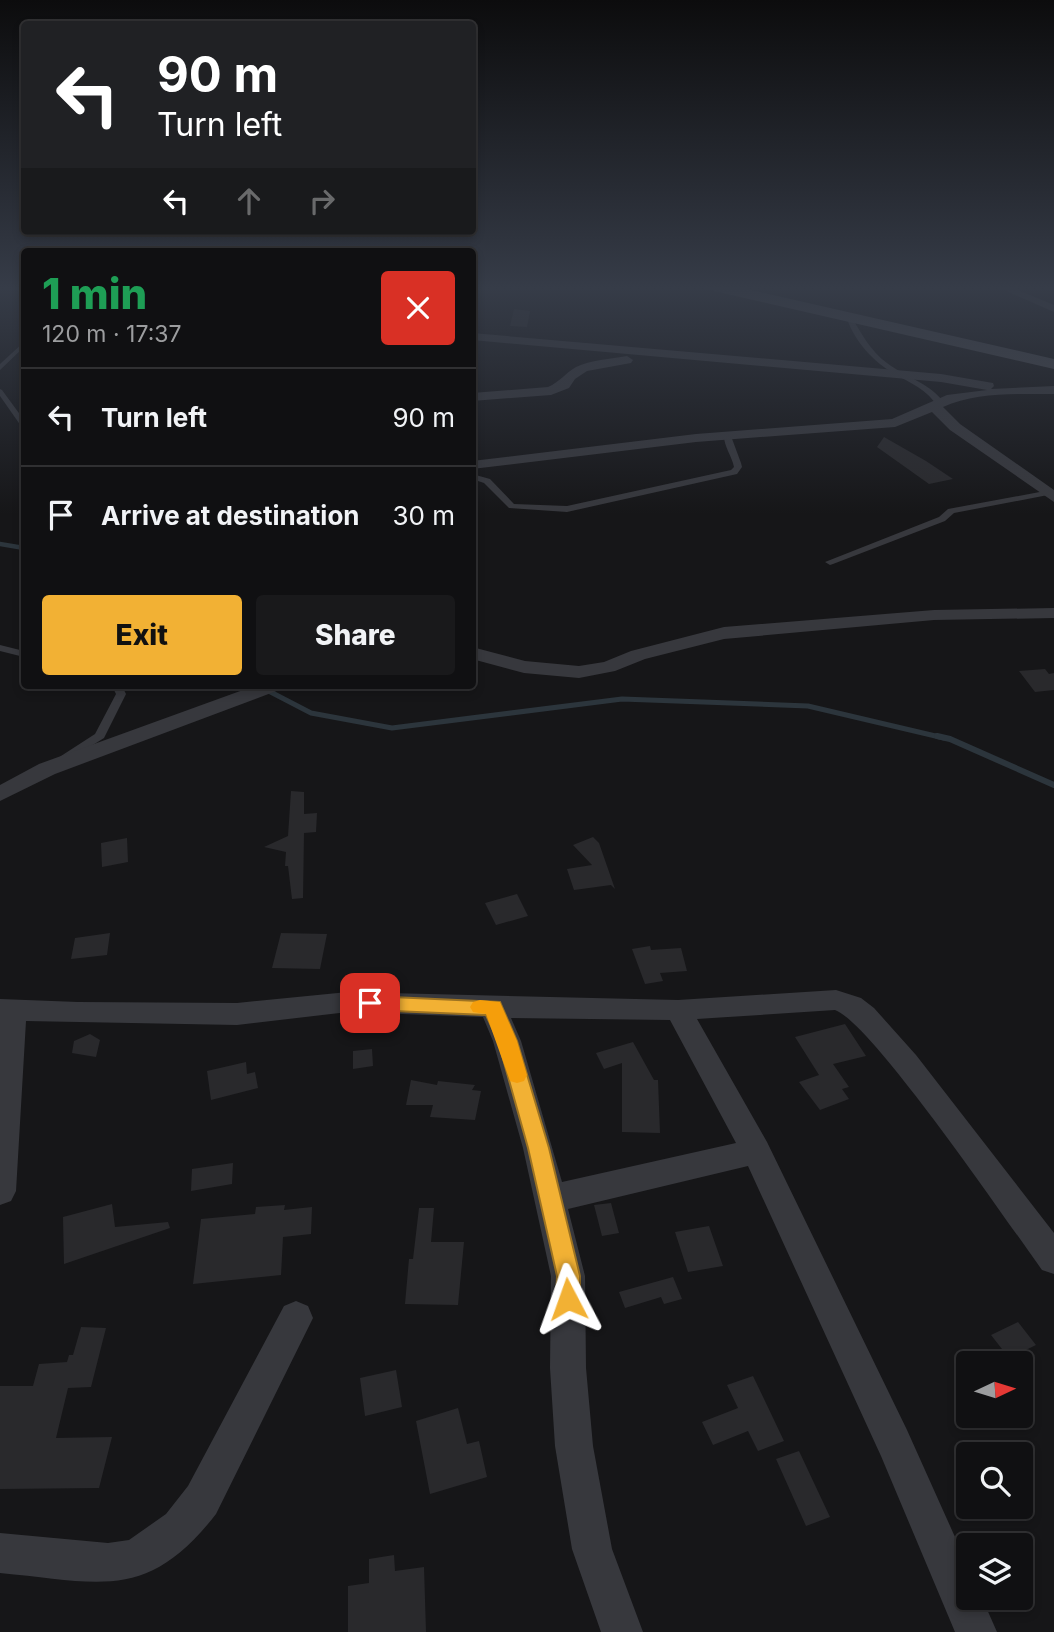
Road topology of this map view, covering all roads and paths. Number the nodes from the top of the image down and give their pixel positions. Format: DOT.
graph roads {
  1 [pos="620,362"];
  2 [pos="755,362"];
  3 [pos="882,362"];
  4 [pos="903,374"];
  5 [pos="1014,390"];
  6 [pos="1054,390"];
  7 [pos="0,391"];
  8 [pos="476,397"];
  9 [pos="936,404"];
  10 [pos="21,420"];
  11 [pos="727,436"];
  12 [pos="476,465"];
  13 [pos="476,478"];
  14 [pos="1050,496"];
  15 [pos="830,562"];
  16 [pos="1054,613"];
  17 [pos="0,648"];
  18 [pos="21,653"];
  19 [pos="476,654"];
  20 [pos="118,689"];
  21 [pos="264,689"];
  22 [pos="47,769"];
  23 [pos="0,794"];
  24 [pos="493,1007"];
  25 [pos="6,1009"];
  26 [pos="678,1010"];
  27 [pos="1,1136"];
  28 [pos="757,1151"];
  29 [pos="0,1191"];
  30 [pos="550,1199"];
  31 [pos="1054,1259"];
  32 [pos="296,1318"];
  33 [pos="0,1553"];
  34 [pos="622,1632"];
  35 [pos="976,1632"];
  1 -- 8 [label="street"];
  2 -- 4 [label="street"];
  3 -- 4 [label="lane"];
  4 -- 5 [label="street"];
  4 -- 9 [label="lane"];
  5 -- 6 [label="street"];
  5 -- 9 [label="street"];
  7 -- 10 [label="lane"];
  9 -- 11 [label="street"];
  9 -- 14 [label="street"];
  11 -- 12 [label="street"];
  11 -- 13 [label="lane"];
  14 -- 15 [label="lane"];
  16 -- 19 [label="street"];
  17 -- 18 [label="lane"];
  20 -- 22 [label="lane"];
  21 -- 22 [label="street"];
  22 -- 23 [label="street"];
  24 -- 25 [label="street"];
  24 -- 26 [label="street"];
  24 -- 30 [label="street"];
  25 -- 27 [label="street"];
  26 -- 28 [label="street"];
  26 -- 31 [label="street"];
  27 -- 29 [label="street"];
  28 -- 30 [label="street"];
  28 -- 35 [label="street"];
  30 -- 34 [label="street"];
  32 -- 33 [label="street"];
}
